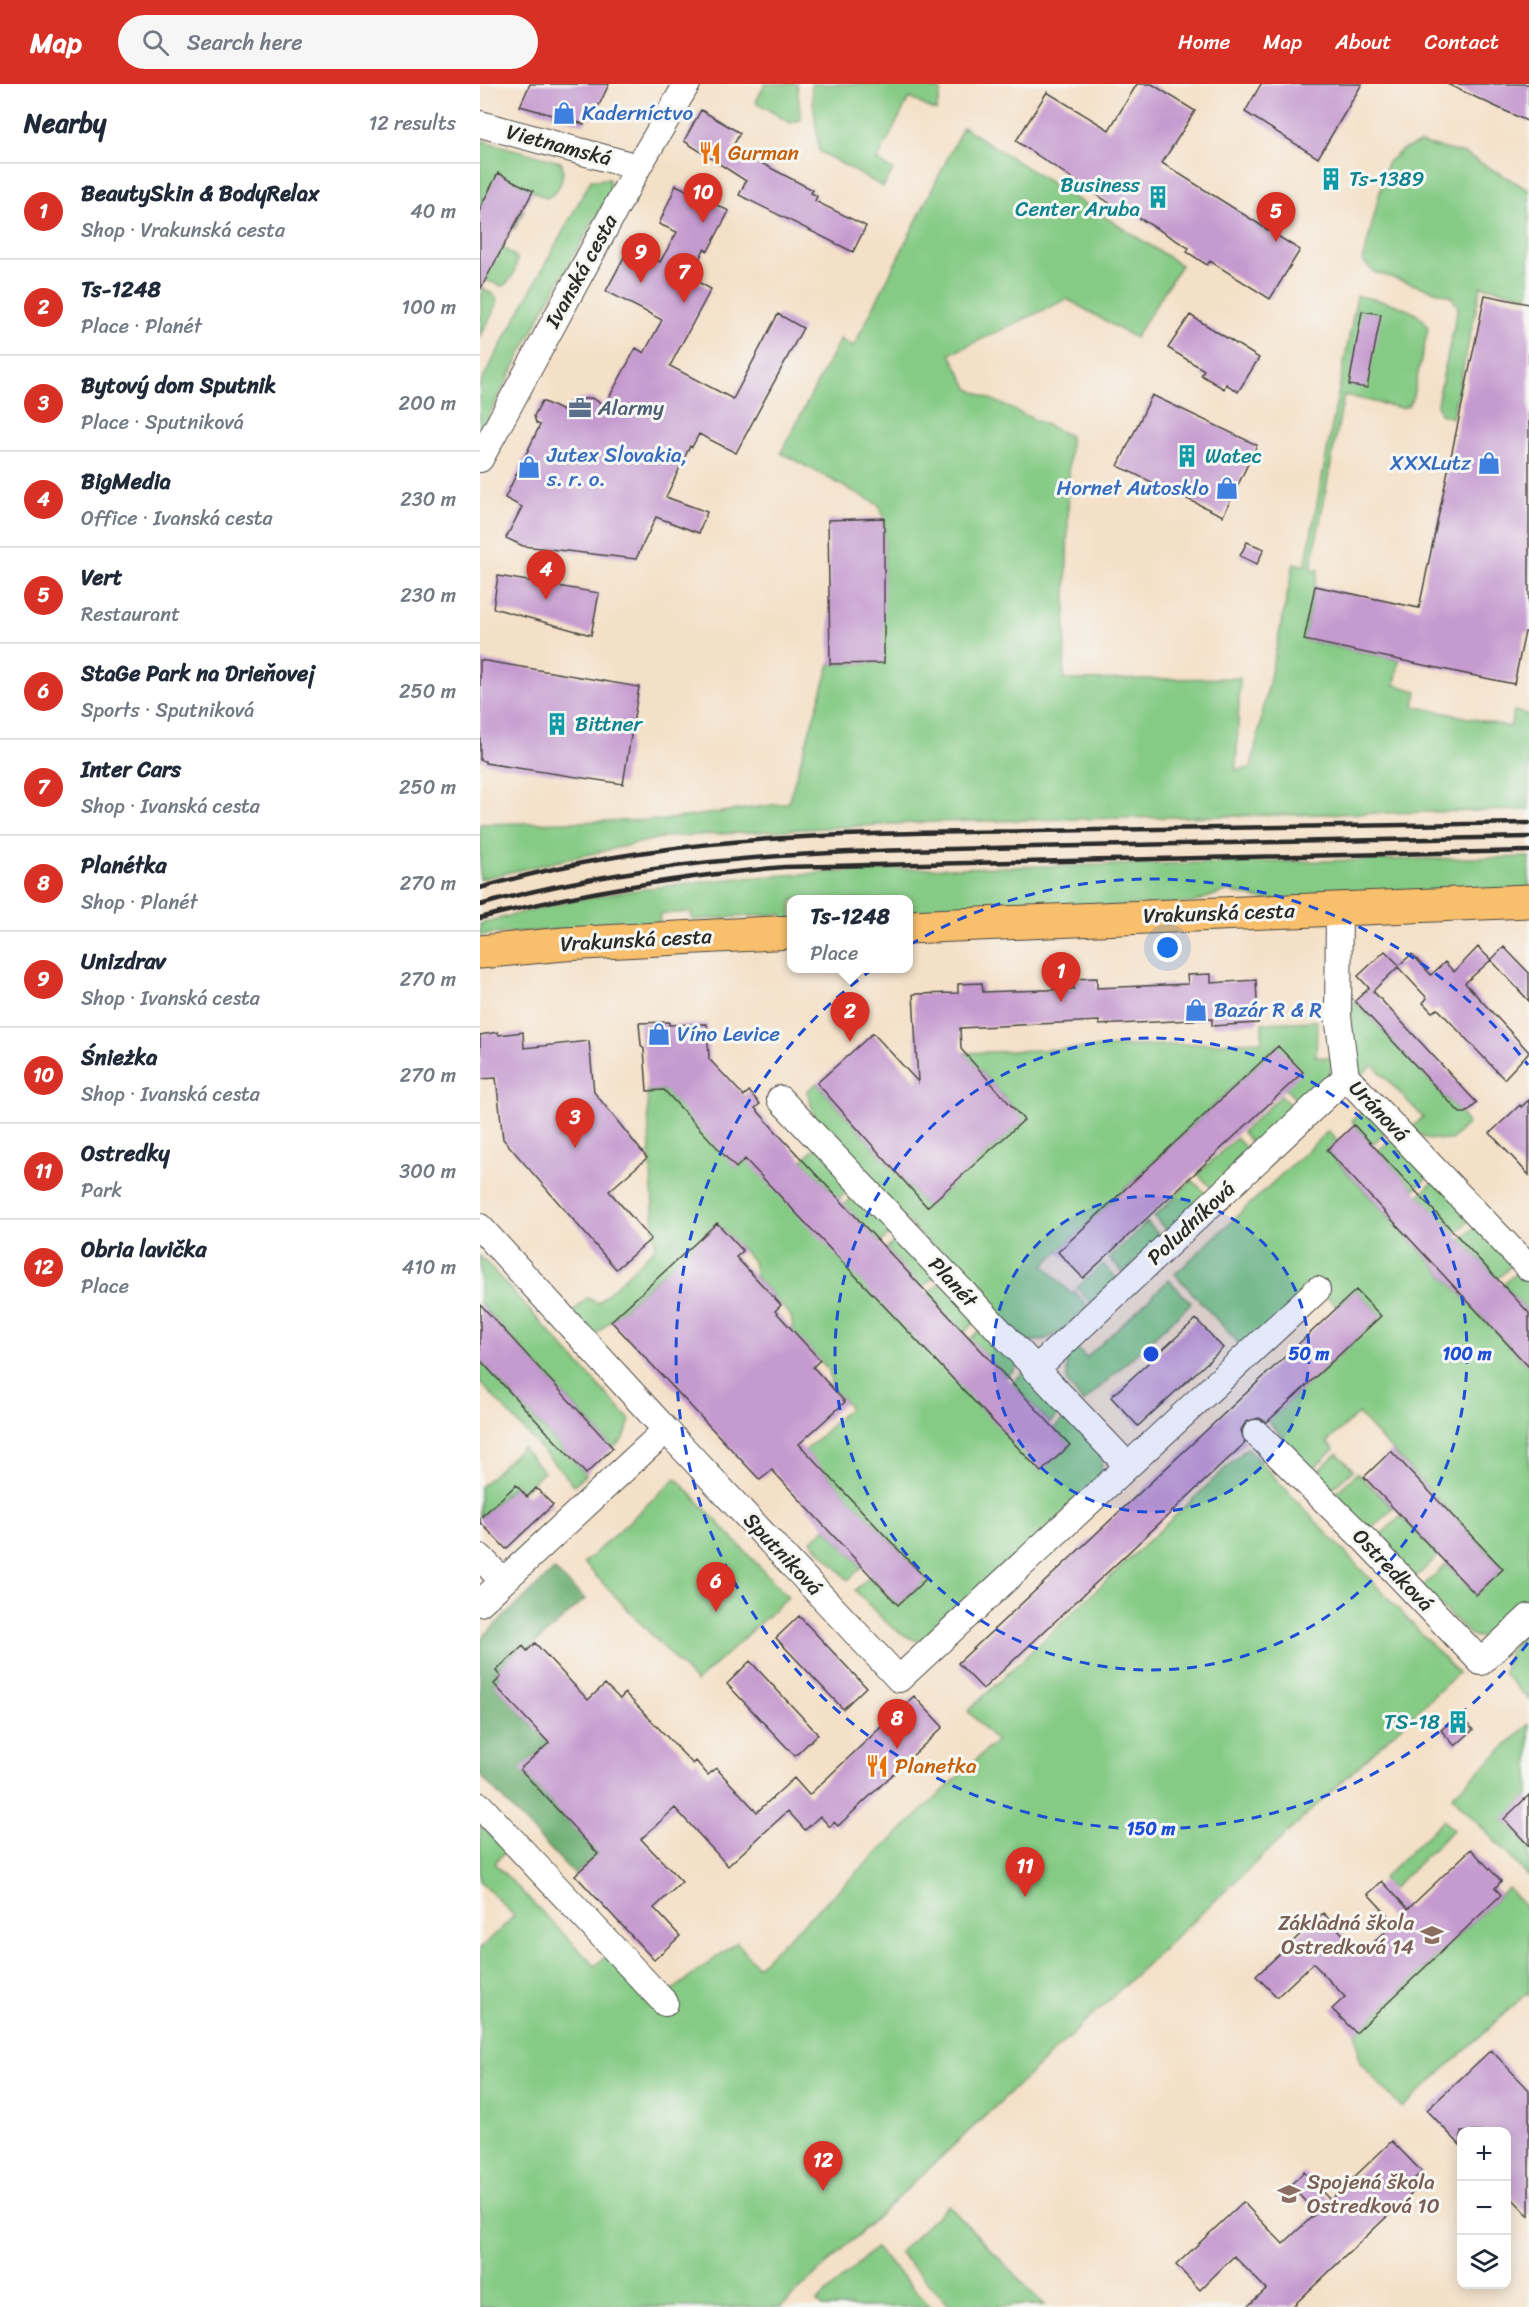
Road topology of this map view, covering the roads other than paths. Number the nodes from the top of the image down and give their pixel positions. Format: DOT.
graph roads {
  1 [pos="687,84"];
  2 [pos="480,124"];
  3 [pos="638,167"];
  4 [pos="480,459"];
  5 [pos="1529,901"];
  6 [pos="1339,908"];
  7 [pos="913,927"];
  8 [pos="787,932"];
  9 [pos="480,952"];
  10 [pos="1346,1077"];
  11 [pos="780,1099"];
  12 [pos="480,1227"];
  13 [pos="1529,1268"];
  14 [pos="1317,1290"];
  15 [pos="1035,1370"];
  16 [pos="666,1430"];
  17 [pos="1256,1432"];
  18 [pos="1126,1465"];
  19 [pos="480,1557"];
  20 [pos="503,1581"];
  21 [pos="480,1603"];
  22 [pos="1529,1617"];
  23 [pos="480,1806"];
  24 [pos="665,2003"];
  1 -- 3 [label="street, Ivanská cesta"];
  2 -- 3 [label="street, Vietnamská"];
  3 -- 4 [label="street, Ivanská cesta"];
  5 -- 6 [label="main road, Vrakunská cesta"];
  6 -- 7 [label="main road, Vrakunská cesta"];
  6 -- 10 [label="street, Uránová"];
  8 -- 9 [label="main road, Vrakunská cesta"];
  10 -- 13 [label="street, Uránová"];
  10 -- 15 [label="street, Poludníková"];
  11 -- 15 [label="street, Planét"];
  12 -- 16 [label="street, Sputniková"];
  14 -- 18 [label="street"];
  15 -- 18 [label="street, Planét"];
  16 -- 18 [label="street, Sputniková"];
  16 -- 20 [label="street"];
  17 -- 22 [label="street, Ostredková"];
  19 -- 20 [label="street"];
  20 -- 21 [label="street"];
  23 -- 24 [label="street"];
}
